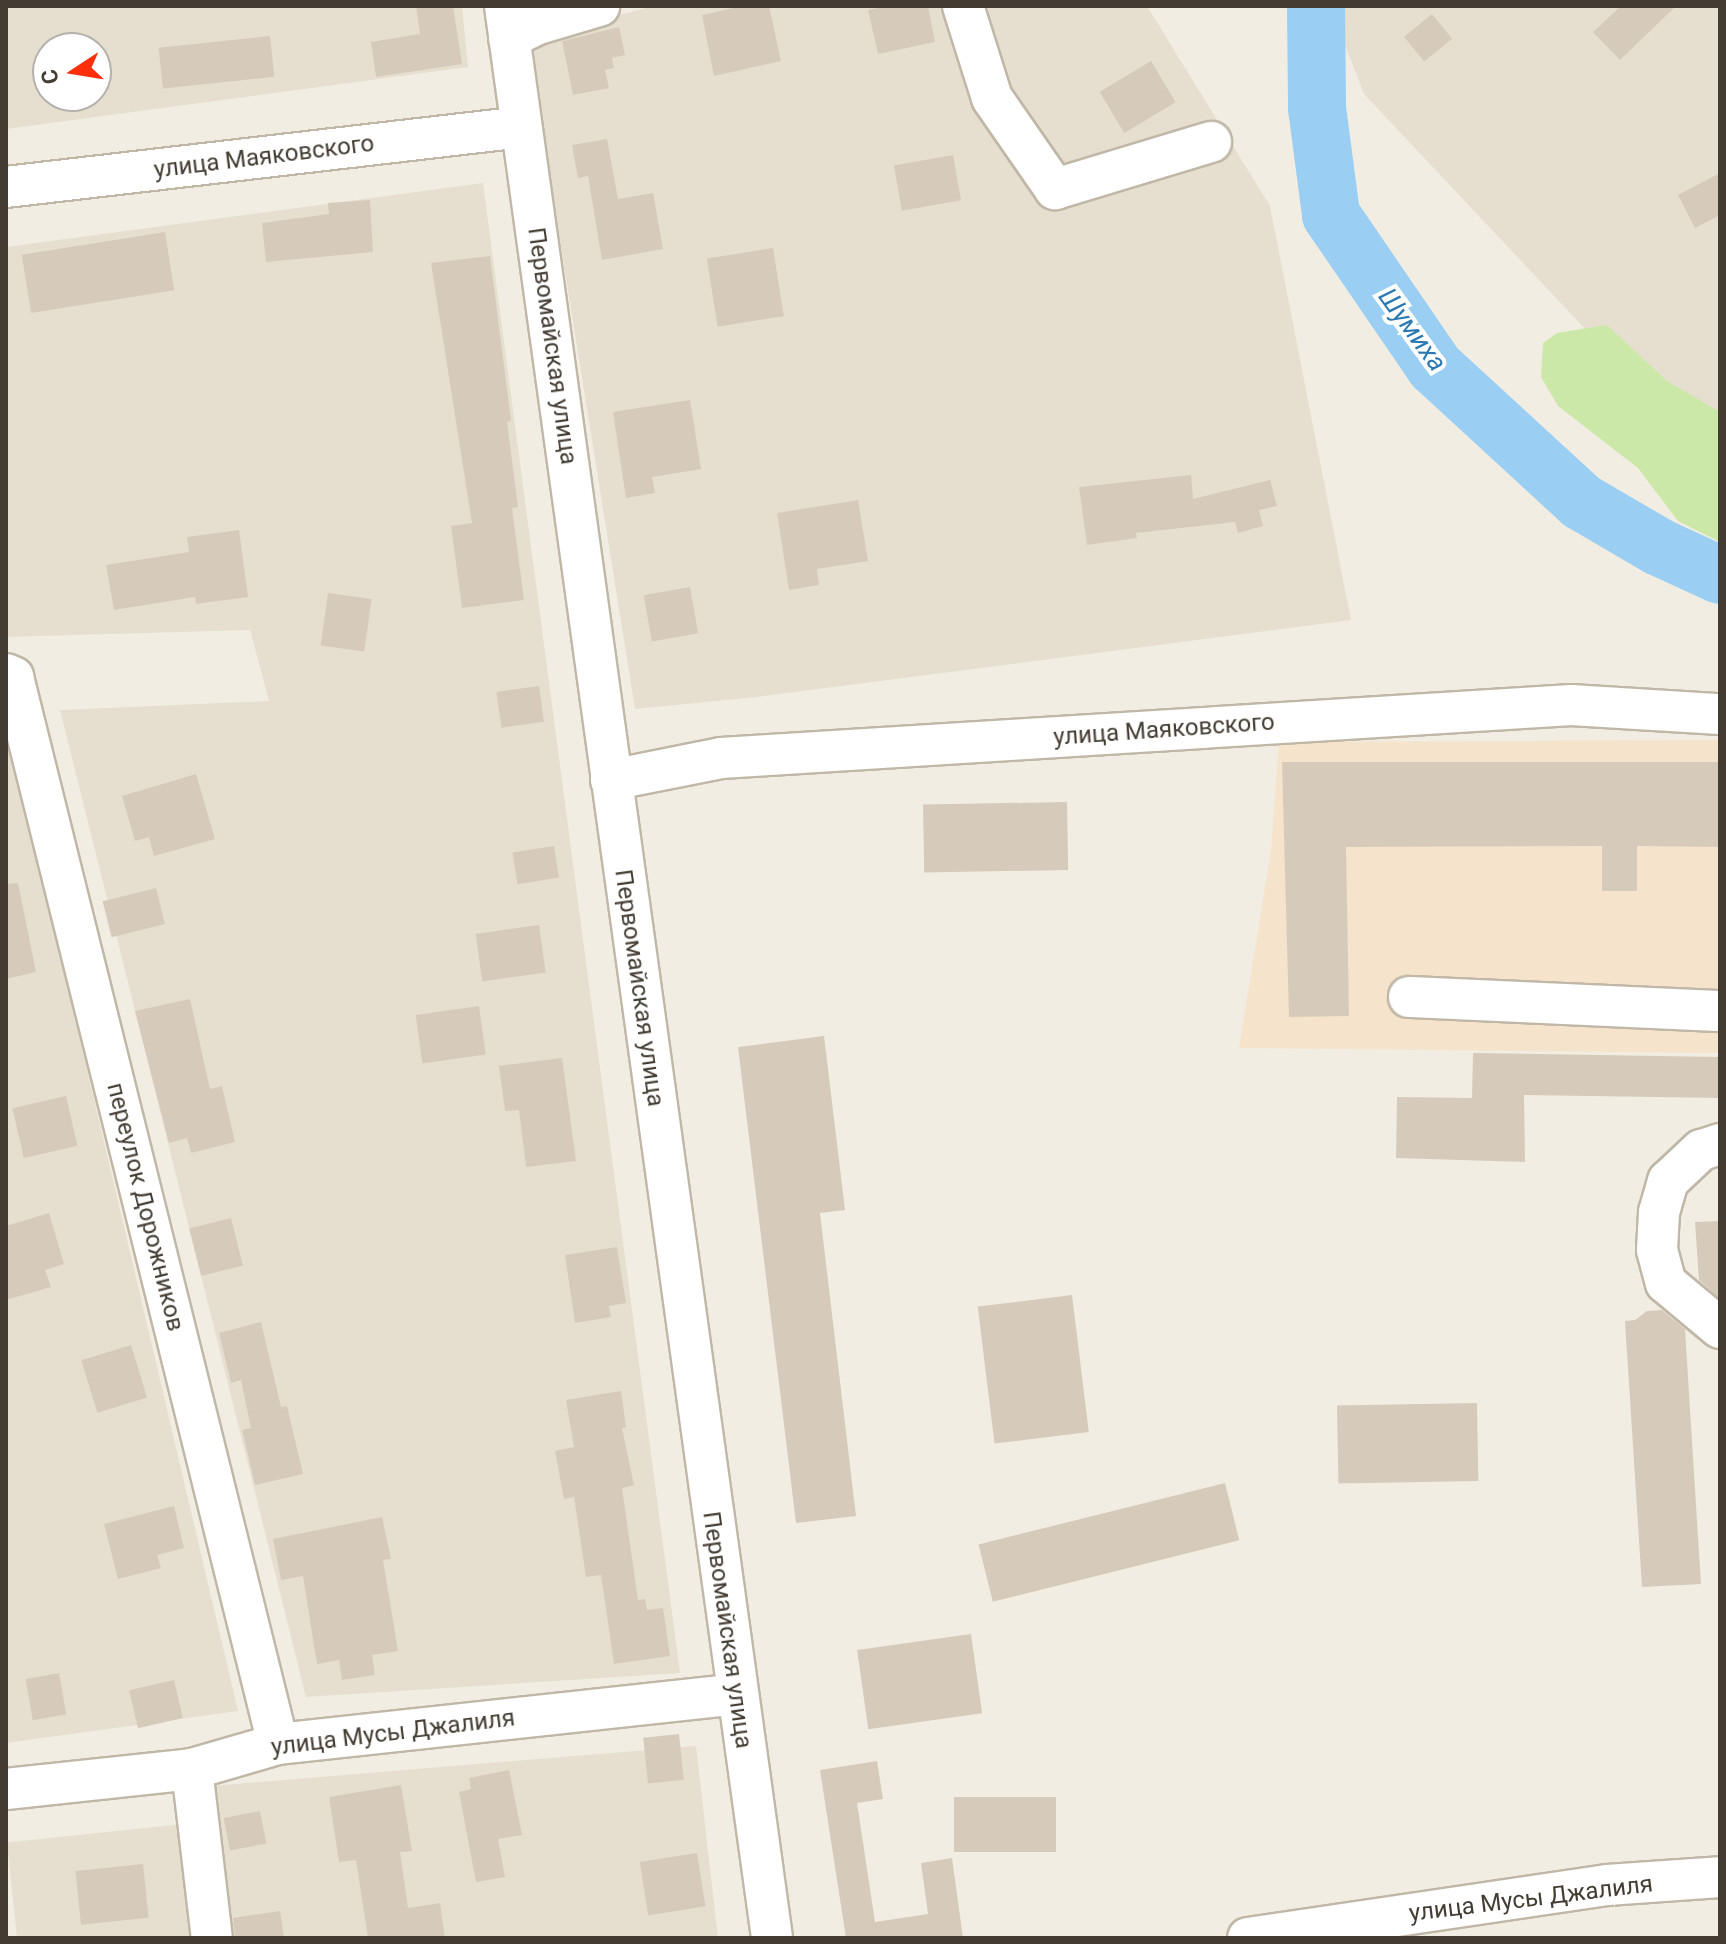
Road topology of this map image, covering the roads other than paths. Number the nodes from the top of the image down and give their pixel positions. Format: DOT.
graph roads {
  1 [pos="599,6"];
  2 [pos="963,6"];
  3 [pos="507,22"];
  4 [pos="522,127"];
  5 [pos="1211,142"];
  6 [pos="6,187"];
  7 [pos="6,674"];
  8 [pos="1720,714"];
  9 [pos="611,780"];
  10 [pos="1409,997"];
  11 [pos="1720,1011"];
  12 [pos="1720,1144"];
  13 [pos="1720,1328"];
  14 [pos="736,1694"];
  15 [pos="278,1744"];
  16 [pos="192,1769"];
  17 [pos="6,1789"];
  18 [pos="1720,1877"];
  19 [pos="212,1938"];
  20 [pos="772,1938"];
  21 [pos="1248,1938"];
  1 -- 3 [label="street, Первомайская улица"];
  2 -- 5 [label="street"];
  3 -- 4 [label="street, Первомайская улица"];
  4 -- 6 [label="street, улица Маяковского"];
  4 -- 9 [label="street, Первомайская улица"];
  7 -- 15 [label="street, переулок Дорожников"];
  8 -- 9 [label="street, улица Маяковского"];
  9 -- 14 [label="street, Первомайская улица"];
  10 -- 11 [label="street"];
  12 -- 13 [label="street"];
  14 -- 15 [label="street, улица Мусы Джалиля"];
  14 -- 20 [label="street, Первомайская улица"];
  15 -- 16 [label="street, улица Мусы Джалиля"];
  16 -- 17 [label="street, улица Мусы Джалиля"];
  16 -- 19 [label="street"];
  18 -- 21 [label="street, улица Мусы Джалиля"];
}
